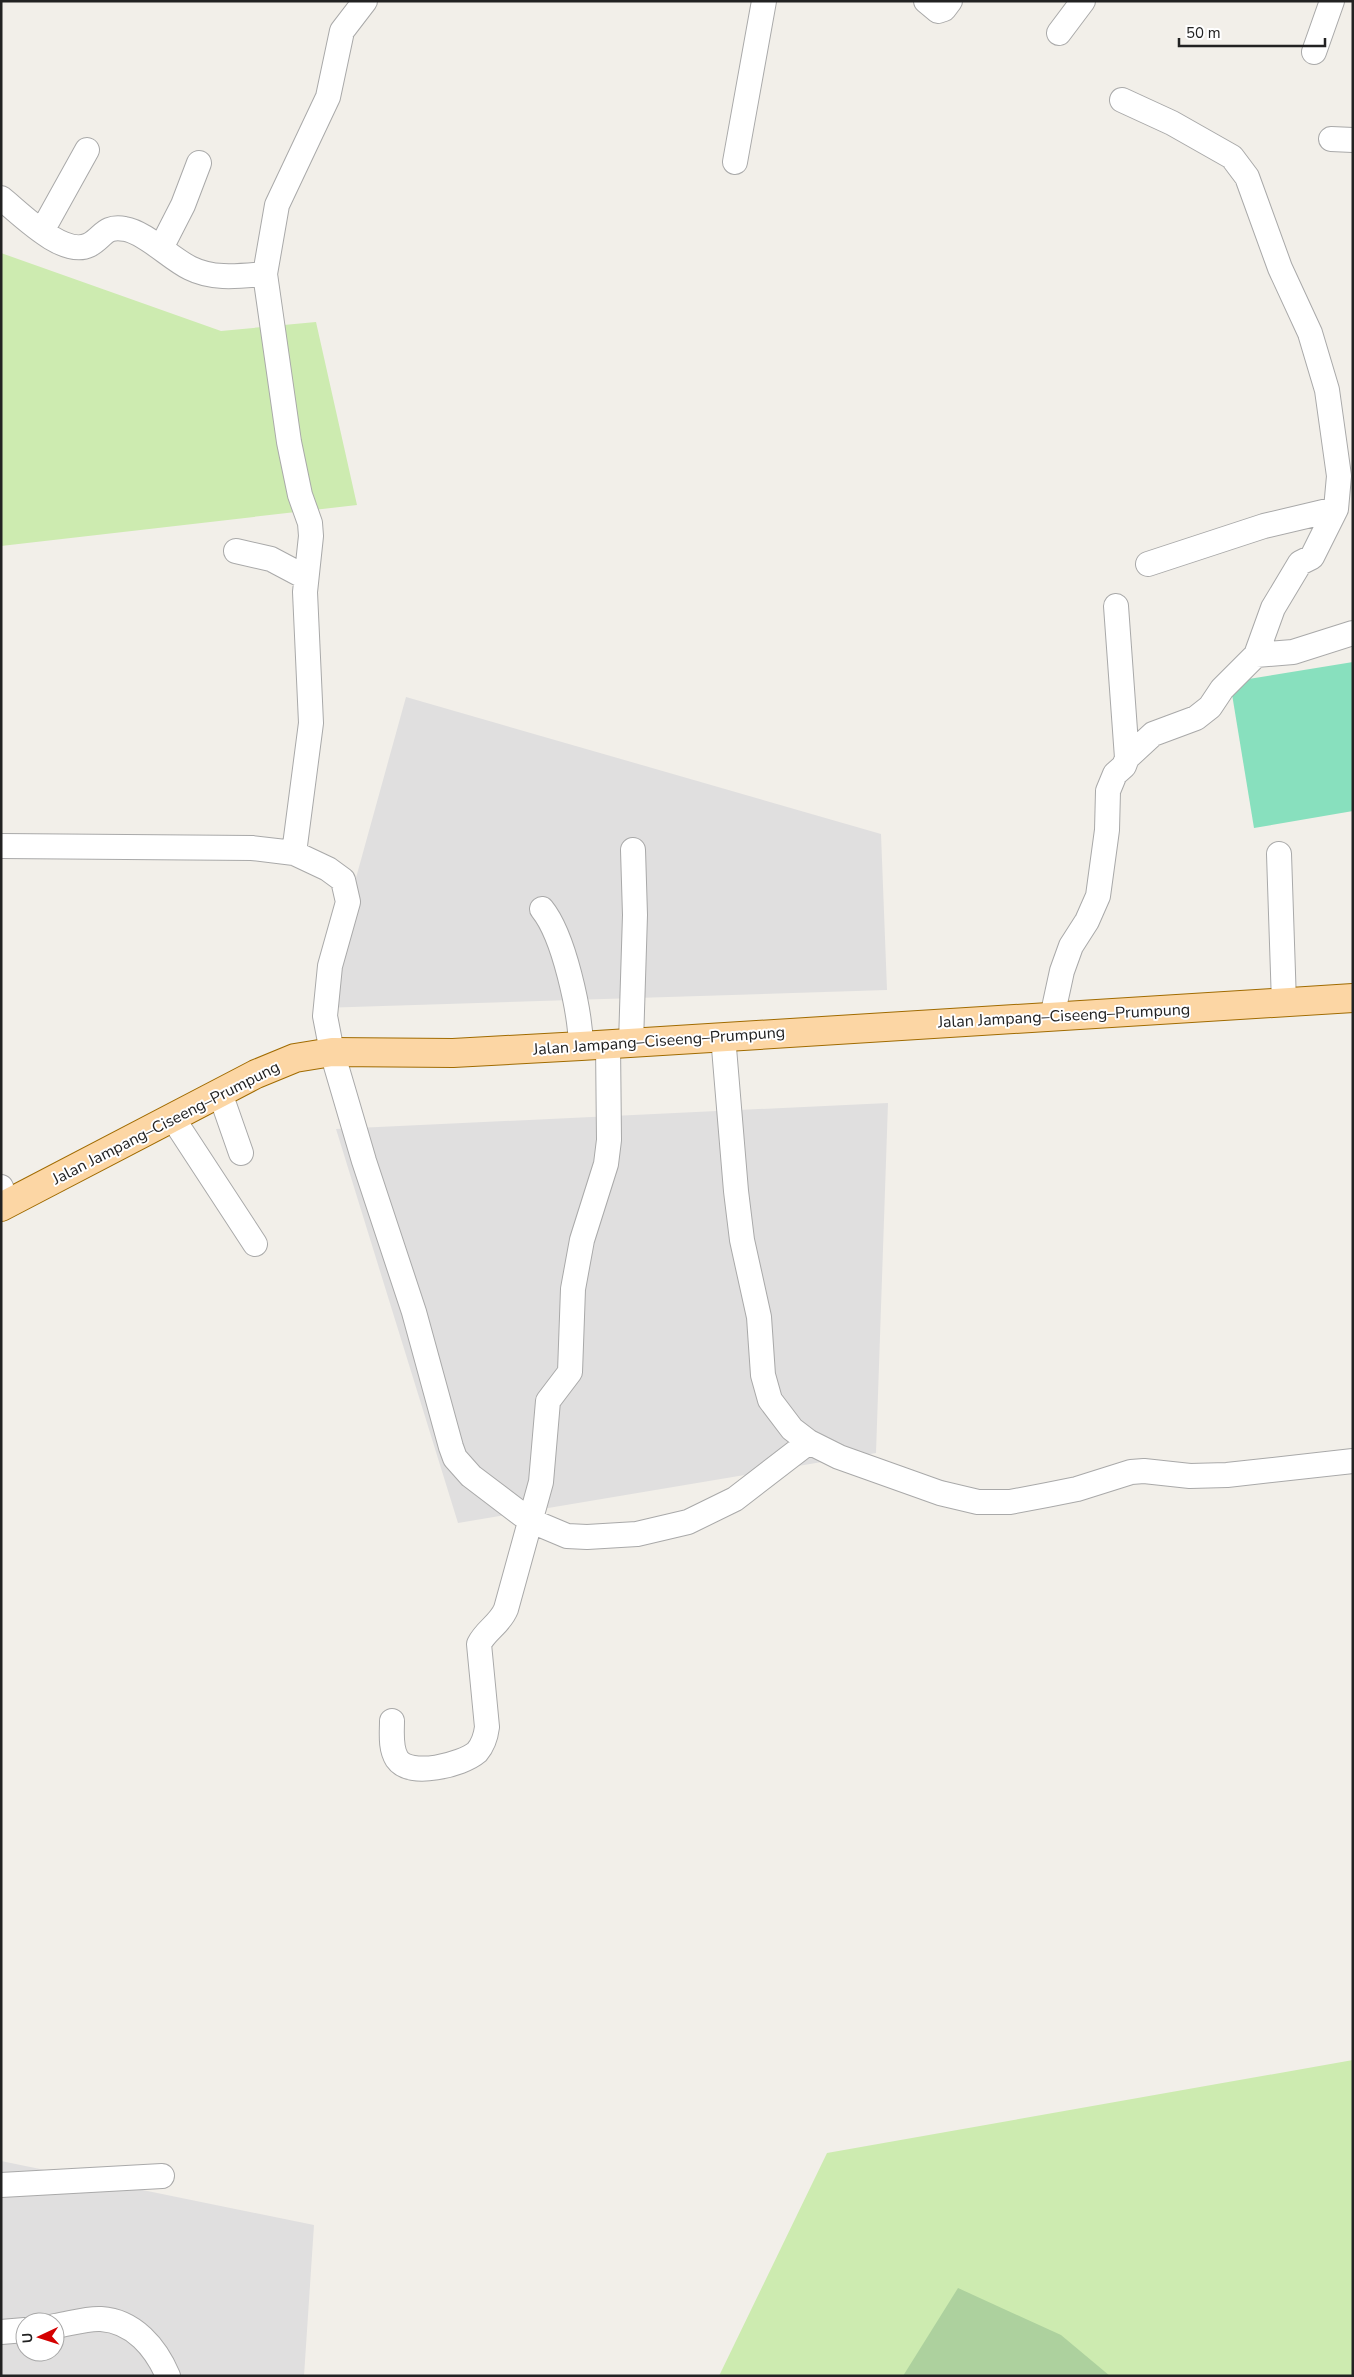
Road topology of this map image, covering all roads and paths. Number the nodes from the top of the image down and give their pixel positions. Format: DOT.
graph roads {
  1 [pos="365,1"];
  2 [pos="764,1"];
  3 [pos="926,1"];
  4 [pos="950,1"];
  5 [pos="1083,1"];
  6 [pos="1332,1"];
  7 [pos="1059,33"];
  8 [pos="1314,52"];
  9 [pos="1122,100"];
  10 [pos="87,150"];
  11 [pos="735,162"];
  12 [pos="199,163"];
  13 [pos="1,198"];
  14 [pos="42,231"];
  15 [pos="161,248"];
  16 [pos="265,274"];
  17 [pos="1344,444"];
  18 [pos="1336,509"];
  19 [pos="236,551"];
  20 [pos="1148,564"];
  21 [pos="305,577"];
  22 [pos="1116,606"];
  23 [pos="1353,633"];
  24 [pos="1256,655"];
  25 [pos="1126,758"];
  26 [pos="1,836"];
  27 [pos="1,846"];
  28 [pos="633,850"];
  29 [pos="294,853"];
  30 [pos="1279,854"];
  31 [pos="542,908"];
  32 [pos="1353,998"];
  33 [pos="1284,1003"];
  34 [pos="1052,1017"];
  35 [pos="723,1036"];
  36 [pos="607,1044"];
  37 [pos="332,1052"];
  38 [pos="220,1094"];
  39 [pos="172,1117"];
  40 [pos="241,1153"];
  41 [pos="3,1200"];
  42 [pos="256,1244"];
  43 [pos="809,1442"];
  44 [pos="1353,1462"];
  45 [pos="529,1520"];
  46 [pos="392,1721"];
  47 [pos="162,2176"];
  48 [pos="1,2185"];
  49 [pos="65,2324"];
  50 [pos="15,2331"];
  51 [pos="1,2332"];
  52 [pos="168,2376"];
  1 -- 16 [label="street"];
  2 -- 11 [label="street"];
  3 -- 4 [label="street"];
  5 -- 7 [label="street"];
  6 -- 8 [label="street"];
  9 -- 17 [label="street"];
  10 -- 14 [label="street"];
  12 -- 15 [label="street"];
  13 -- 14 [label="street"];
  14 -- 15 [label="street"];
  15 -- 16 [label="street"];
  16 -- 21 [label="street"];
  17 -- 18 [label="street"];
  18 -- 20 [label="street"];
  18 -- 24 [label="street"];
  19 -- 21 [label="street"];
  21 -- 29 [label="street"];
  22 -- 25 [label="street"];
  23 -- 24 [label="street"];
  24 -- 25 [label="street"];
  25 -- 34 [label="street"];
  26 -- 27 [label="street"];
  27 -- 29 [label="street"];
  28 -- 36 [label="street"];
  29 -- 37 [label="street"];
  30 -- 33 [label="street"];
  31 -- 36 [label="street"];
  32 -- 33 [label="main road, Jalan Jampang–Ciseeng–Prumpung"];
  33 -- 34 [label="main road, Jalan Jampang–Ciseeng–Prumpung"];
  34 -- 35 [label="main road, Jalan Jampang–Ciseeng–Prumpung"];
  35 -- 36 [label="main road, Jalan Jampang–Ciseeng–Prumpung"];
  35 -- 43 [label="street"];
  36 -- 37 [label="main road, Jalan Jampang–Ciseeng–Prumpung"];
  36 -- 45 [label="street"];
  37 -- 38 [label="main road, Jalan Jampang–Ciseeng–Prumpung"];
  37 -- 45 [label="street"];
  38 -- 39 [label="main road, Jalan Jampang–Ciseeng–Prumpung"];
  38 -- 40 [label="street"];
  39 -- 41 [label="main road, Jalan Jampang–Ciseeng–Prumpung"];
  39 -- 42 [label="street"];
  43 -- 44 [label="street"];
  43 -- 45 [label="street"];
  45 -- 46 [label="street"];
  47 -- 48 [label="street"];
  49 -- 52 [label="street"];
  50 -- 51 [label="street"];
}
